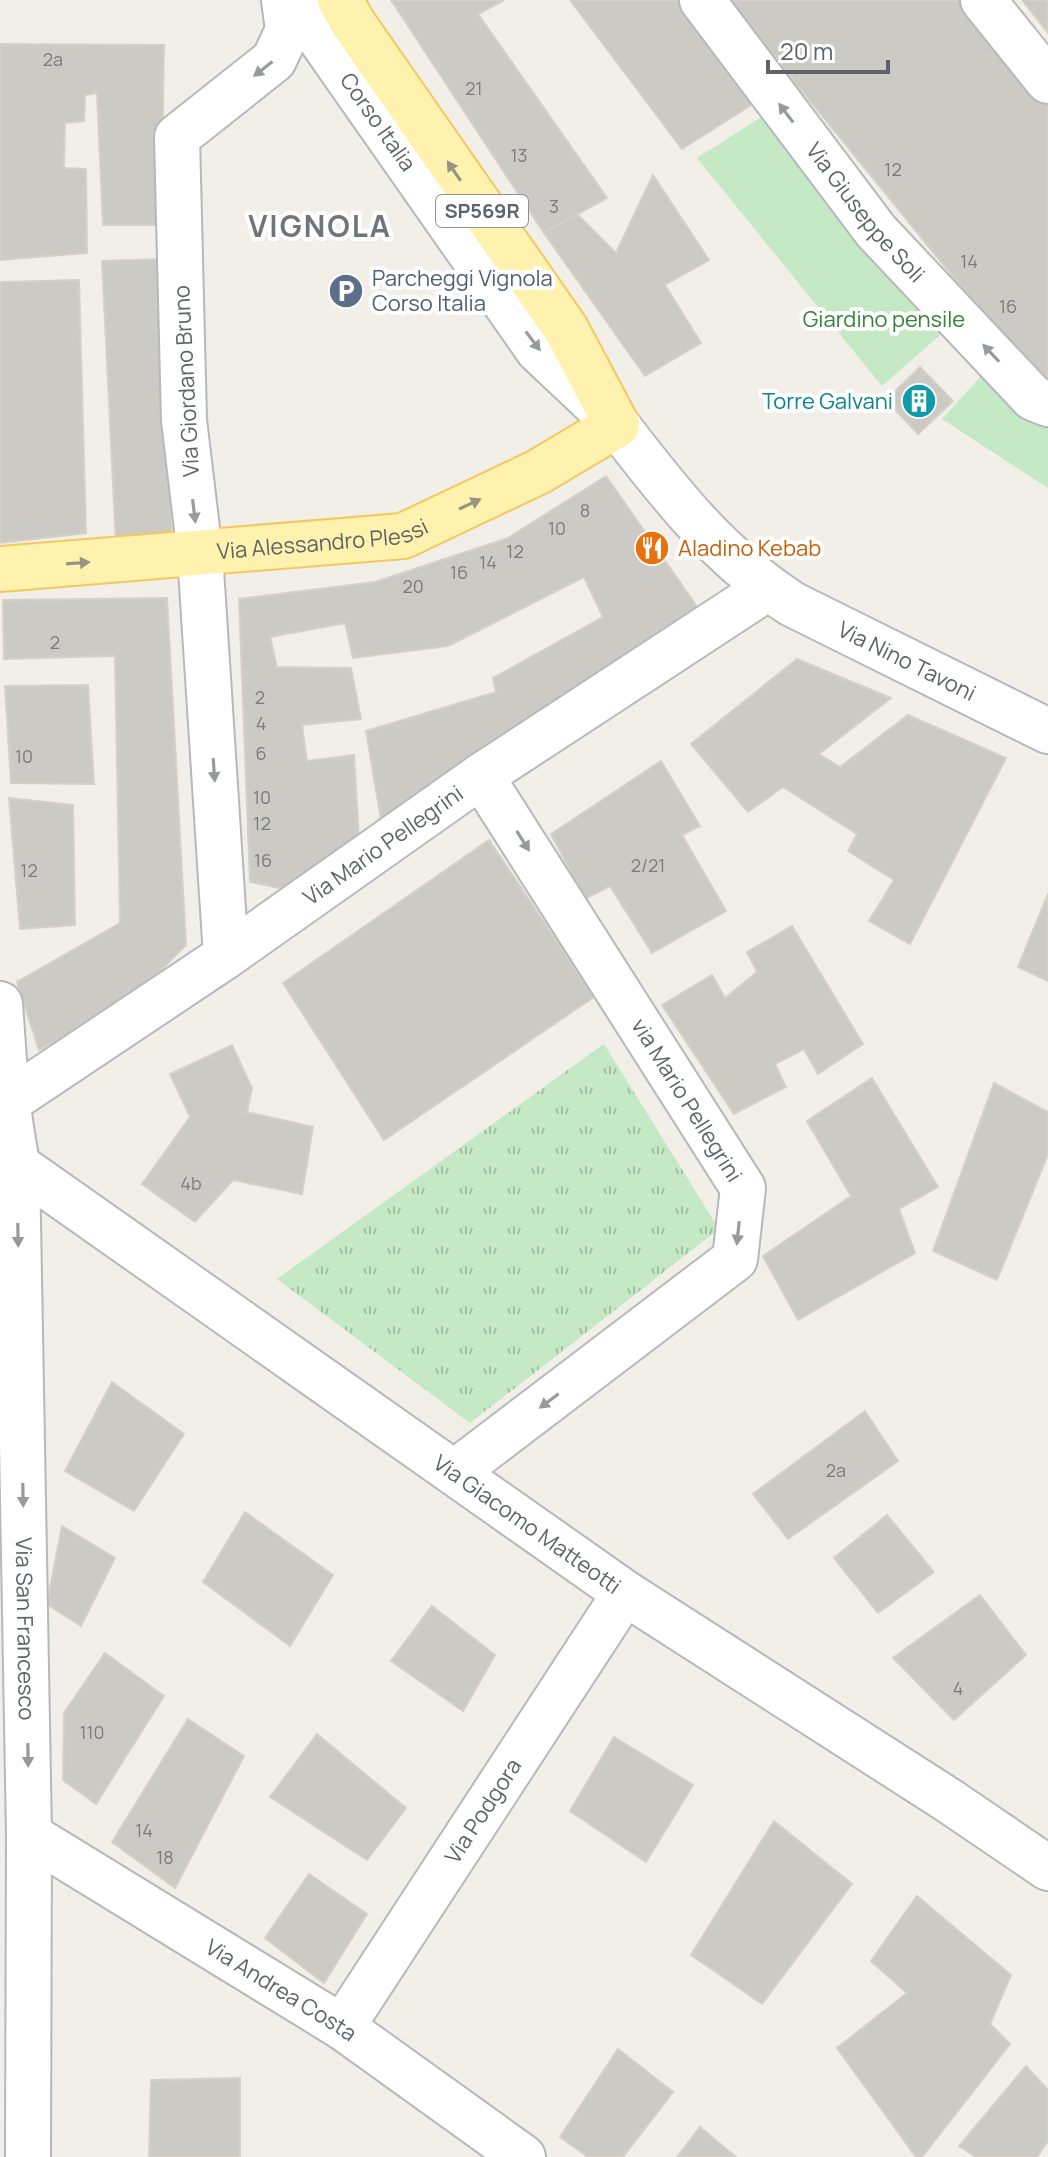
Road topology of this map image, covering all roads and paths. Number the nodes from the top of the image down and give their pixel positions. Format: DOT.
graph roads {
  1 [pos="284,0"];
  2 [pos="298,0"];
  3 [pos="340,0"];
  4 [pos="702,0"];
  5 [pos="983,0"];
  6 [pos="1048,81"];
  7 [pos="1048,404"];
  8 [pos="617,425"];
  9 [pos="200,554"];
  10 [pos="0,569"];
  11 [pos="768,588"];
  12 [pos="1048,731"];
  13 [pos="481,776"];
  14 [pos="226,956"];
  15 [pos="0,1004"];
  16 [pos="4,1104"];
  17 [pos="17,1165"];
  18 [pos="455,1472"];
  19 [pos="625,1593"];
  20 [pos="29,1835"];
  21 [pos="1048,1868"];
  22 [pos="342,2027"];
  23 [pos="28,2157"];
  24 [pos="523,2157"];
  1 -- 9 [label="street, Via Giordano Bruno, one-way"];
  2 -- 8 [label="street, Corso Italia, one-way"];
  8 -- 3 [label="main road, Corso Italia / SP569R, one-way"];
  7 -- 4 [label="street, Via Giuseppe Soli, one-way"];
  5 -- 6 [label="street"];
  9 -- 8 [label="main road, Via Alessandro Plessi, one-way"];
  8 -- 11 [label="street, Corso Italia / SP569R"];
  10 -- 9 [label="main road, Via Alessandro Plessi, one-way"];
  9 -- 14 [label="street, Via Giordano Bruno, one-way"];
  11 -- 12 [label="street, Via Nino Tavoni"];
  11 -- 13 [label="street, Via Mario Pellegrini"];
  13 -- 14 [label="street, Via Mario Pellegrini"];
  13 -- 18 [label="street, via Mario Pellegrini, one-way"];
  14 -- 16 [label="street, Via Mario Pellegrini"];
  15 -- 16 [label="street, Via San Francesco"];
  16 -- 17 [label="street, Via San Francesco"];
  17 -- 18 [label="street, Via Giacomo Matteotti"];
  17 -- 20 [label="street, Via San Francesco, one-way"];
  18 -- 19 [label="street, Via Giacomo Matteotti"];
  19 -- 21 [label="street, Via Giacomo Matteotti"];
  19 -- 22 [label="street, Via Podgora"];
  20 -- 22 [label="street, Via Andrea Costa"];
  20 -- 23 [label="street, Via San Francesco"];
  22 -- 24 [label="street, Via Andrea Costa"];
}
